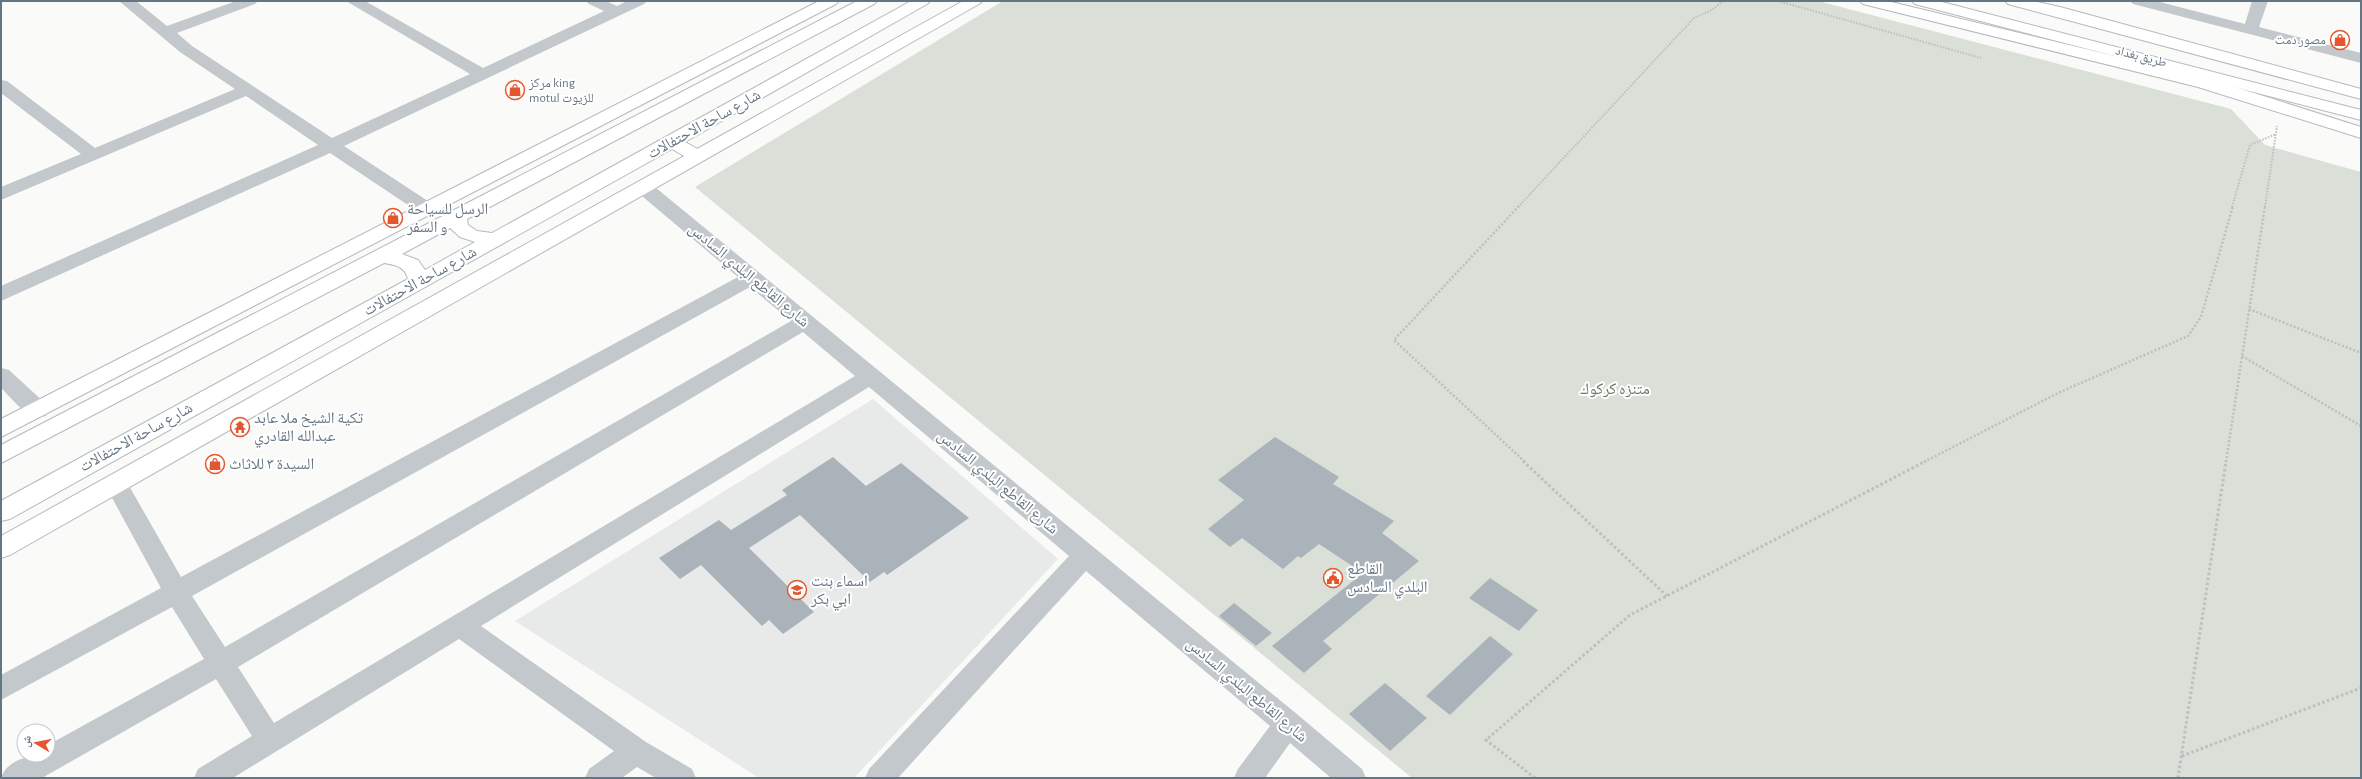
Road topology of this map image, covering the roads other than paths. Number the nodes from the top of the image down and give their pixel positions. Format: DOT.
graph roads {
  1 [pos="127,1"];
  2 [pos="250,1"];
  3 [pos="354,1"];
  4 [pos="594,1"];
  5 [pos="639,1"];
  6 [pos="831,1"];
  7 [pos="869,1"];
  8 [pos="922,1"];
  9 [pos="974,1"];
  10 [pos="1868,1"];
  11 [pos="2013,1"];
  12 [pos="2138,1"];
  13 [pos="2260,1"];
  14 [pos="1923,6"];
  15 [pos="616,11"];
  16 [pos="2251,29"];
  17 [pos="166,32"];
  18 [pos="2361,58"];
  19 [pos="482,74"];
  20 [pos="1,85"];
  21 [pos="247,90"];
  22 [pos="2361,94"];
  23 [pos="625,107"];
  24 [pos="2361,115"];
  25 [pos="644,117"];
  26 [pos="2361,133"];
  27 [pos="672,142"];
  28 [pos="330,146"];
  29 [pos="94,155"];
  30 [pos="697,156"];
  31 [pos="643,187"];
  32 [pos="1,194"];
  33 [pos="427,209"];
  34 [pos="458,216"];
  35 [pos="496,239"];
  36 [pos="382,257"];
  37 [pos="752,278"];
  38 [pos="419,282"];
  39 [pos="1,294"];
  40 [pos="806,322"];
  41 [pos="1,375"];
  42 [pos="870,376"];
  43 [pos="38,410"];
  44 [pos="1,429"];
  45 [pos="1,456"];
  46 [pos="116,483"];
  47 [pos="1,512"];
  48 [pos="1,548"];
  49 [pos="1084,555"];
  50 [pos="176,592"];
  51 [pos="460,625"];
  52 [pos="222,663"];
  53 [pos="1,688"];
  54 [pos="1288,724"];
  55 [pos="270,741"];
  56 [pos="636,751"];
  57 [pos="15,778"];
  58 [pos="208,778"];
  59 [pos="599,778"];
  60 [pos="682,778"];
  61 [pos="879,778"];
  62 [pos="1248,778"];
  63 [pos="1352,778"];
  1 -- 17 [label="street"];
  2 -- 17 [label="street"];
  3 -- 19 [label="street"];
  4 -- 15 [label="street"];
  5 -- 15 [label="street"];
  6 -- 23 [label="main road"];
  7 -- 25 [label="main road, شارع ساحة الاحتفالات"];
  8 -- 27 [label="main road, شارع ساحة الاحتفالات"];
  9 -- 30 [label="main road"];
  10 -- 14 [label="main road"];
  11 -- 22 [label="main road, طريق بغداد"];
  12 -- 16 [label="street"];
  13 -- 16 [label="street"];
  14 -- 24 [label="main road, طريق بغداد"];
  14 -- 26 [label="main road"];
  15 -- 19 [label="street"];
  16 -- 18 [label="street"];
  17 -- 21 [label="street"];
  19 -- 28 [label="street"];
  20 -- 29 [label="street"];
  21 -- 28 [label="street"];
  21 -- 29 [label="street"];
  23 -- 25 [label="main road"];
  23 -- 33 [label="main road"];
  25 -- 34 [label="main road, شارع ساحة الاحتفالات"];
  27 -- 30 [label="main road"];
  27 -- 35 [label="main road, شارع ساحة الاحتفالات"];
  28 -- 33 [label="street"];
  28 -- 39 [label="street"];
  29 -- 32 [label="street"];
  30 -- 31 [label="main road"];
  31 -- 37 [label="street, شارع القاطع البلدي السادس"];
  31 -- 46 [label="main road"];
  33 -- 43 [label="main road"];
  34 -- 35 [label="main road"];
  34 -- 36 [label="main road, شارع ساحة الاحتفالات"];
  35 -- 38 [label="main road, شارع ساحة الاحتفالات"];
  36 -- 38 [label="main road"];
  36 -- 45 [label="main road, شارع ساحة الاحتفالات"];
  37 -- 40 [label="street, شارع القاطع البلدي السادس"];
  37 -- 50 [label="street"];
  38 -- 47 [label="main road, شارع ساحة الاحتفالات"];
  40 -- 42 [label="street, شارع القاطع البلدي السادس"];
  40 -- 52 [label="street"];
  41 -- 43 [label="street"];
  42 -- 49 [label="street, شارع القاطع البلدي السادس"];
  42 -- 51 [label="street"];
  43 -- 44 [label="main road"];
  46 -- 48 [label="main road"];
  46 -- 50 [label="street"];
  49 -- 54 [label="street, شارع القاطع البلدي السادس"];
  49 -- 61 [label="street"];
  50 -- 52 [label="street"];
  50 -- 53 [label="street"];
  51 -- 55 [label="street"];
  51 -- 56 [label="street"];
  52 -- 55 [label="street"];
  52 -- 57 [label="street"];
  54 -- 62 [label="street"];
  54 -- 63 [label="street, شارع القاطع البلدي السادس"];
  55 -- 58 [label="street"];
  56 -- 59 [label="street"];
  56 -- 60 [label="street"];
}
